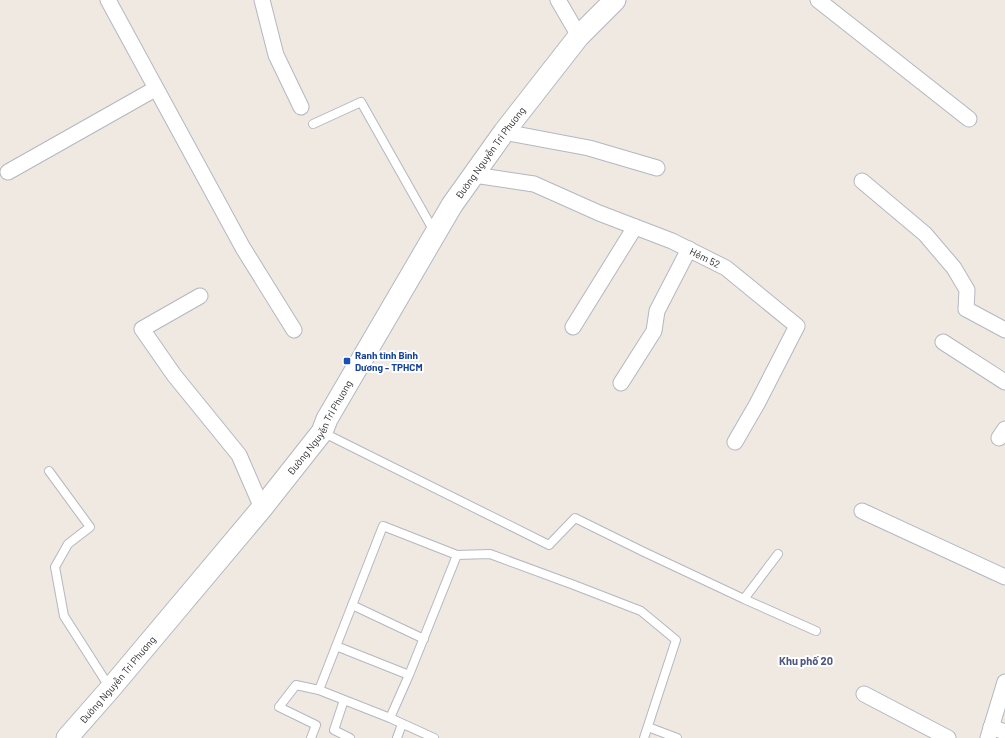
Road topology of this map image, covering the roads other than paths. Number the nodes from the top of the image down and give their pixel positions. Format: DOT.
graph roads {
  1 [pos="108,0"];
  2 [pos="262,0"];
  3 [pos="558,0"];
  4 [pos="615,0"];
  5 [pos="818,0"];
  6 [pos="579,36"];
  7 [pos="155,89"];
  8 [pos="301,107"];
  9 [pos="969,119"];
  10 [pos="313,124"];
  11 [pos="504,132"];
  12 [pos="657,168"];
  13 [pos="8,172"];
  14 [pos="474,175"];
  15 [pos="862,181"];
  16 [pos="635,227"];
  17 [pos="435,234"];
  18 [pos="689,249"];
  19 [pos="200,296"];
  20 [pos="573,327"];
  21 [pos="294,330"];
  22 [pos="1005,330"];
  23 [pos="943,342"];
  24 [pos="1005,382"];
  25 [pos="621,383"];
  26 [pos="322,432"];
  27 [pos="735,442"];
  28 [pos="49,471"];
  29 [pos="262,508"];
  30 [pos="862,511"];
  31 [pos="778,554"];
  32 [pos="457,555"];
  33 [pos="1005,577"];
  34 [pos="744,599"];
  35 [pos="352,605"];
  36 [pos="816,631"];
  37 [pos="424,639"];
  38 [pos="336,646"];
  39 [pos="409,675"];
  40 [pos="1005,682"];
  41 [pos="110,689"];
  42 [pos="319,690"];
  43 [pos="864,694"];
  44 [pos="344,700"];
  45 [pos="390,718"];
  46 [pos="402,724"];
  47 [pos="648,727"];
  48 [pos="994,732"];
  49 [pos="67,738"];
  50 [pos="311,738"];
  51 [pos="350,738"];
  52 [pos="397,738"];
  53 [pos="434,738"];
  54 [pos="644,738"];
  55 [pos="677,738"];
  56 [pos="948,738"];
  1 -- 7 [label="street"];
  2 -- 8 [label="street"];
  3 -- 6 [label="street"];
  4 -- 6 [label="main road, Đường Nguyễn Tri Phương"];
  5 -- 9 [label="street"];
  6 -- 11 [label="main road, Đường Nguyễn Tri Phương"];
  7 -- 13 [label="street"];
  7 -- 21 [label="street"];
  10 -- 17 [label="lane"];
  11 -- 12 [label="street"];
  11 -- 14 [label="main road, Đường Nguyễn Tri Phương"];
  14 -- 16 [label="street, Hẻm 52"];
  14 -- 17 [label="main road, Đường Nguyễn Tri Phương"];
  15 -- 22 [label="street"];
  16 -- 18 [label="street, Hẻm 52"];
  16 -- 20 [label="street"];
  17 -- 26 [label="main road, Đường Nguyễn Tri Phương"];
  18 -- 25 [label="street"];
  18 -- 27 [label="street, Hẻm 52"];
  19 -- 29 [label="street"];
  23 -- 24 [label="street"];
  26 -- 29 [label="main road, Đường Nguyễn Tri Phương"];
  26 -- 34 [label="lane"];
  28 -- 41 [label="lane"];
  29 -- 41 [label="main road, Đường Nguyễn Tri Phương"];
  30 -- 33 [label="street"];
  31 -- 34 [label="lane"];
  32 -- 35 [label="lane"];
  32 -- 37 [label="lane"];
  32 -- 47 [label="lane"];
  34 -- 36 [label="lane"];
  35 -- 37 [label="lane"];
  35 -- 38 [label="lane"];
  37 -- 39 [label="lane"];
  38 -- 39 [label="lane"];
  38 -- 42 [label="lane"];
  39 -- 45 [label="lane"];
  40 -- 48 [label="street"];
  41 -- 49 [label="main road, Đường Nguyễn Tri Phương"];
  42 -- 44 [label="lane"];
  42 -- 50 [label="lane"];
  43 -- 56 [label="street"];
  44 -- 45 [label="lane"];
  44 -- 51 [label="lane"];
  45 -- 46 [label="lane"];
  46 -- 52 [label="lane"];
  46 -- 53 [label="lane"];
  47 -- 54 [label="lane"];
  47 -- 55 [label="lane"];
}
